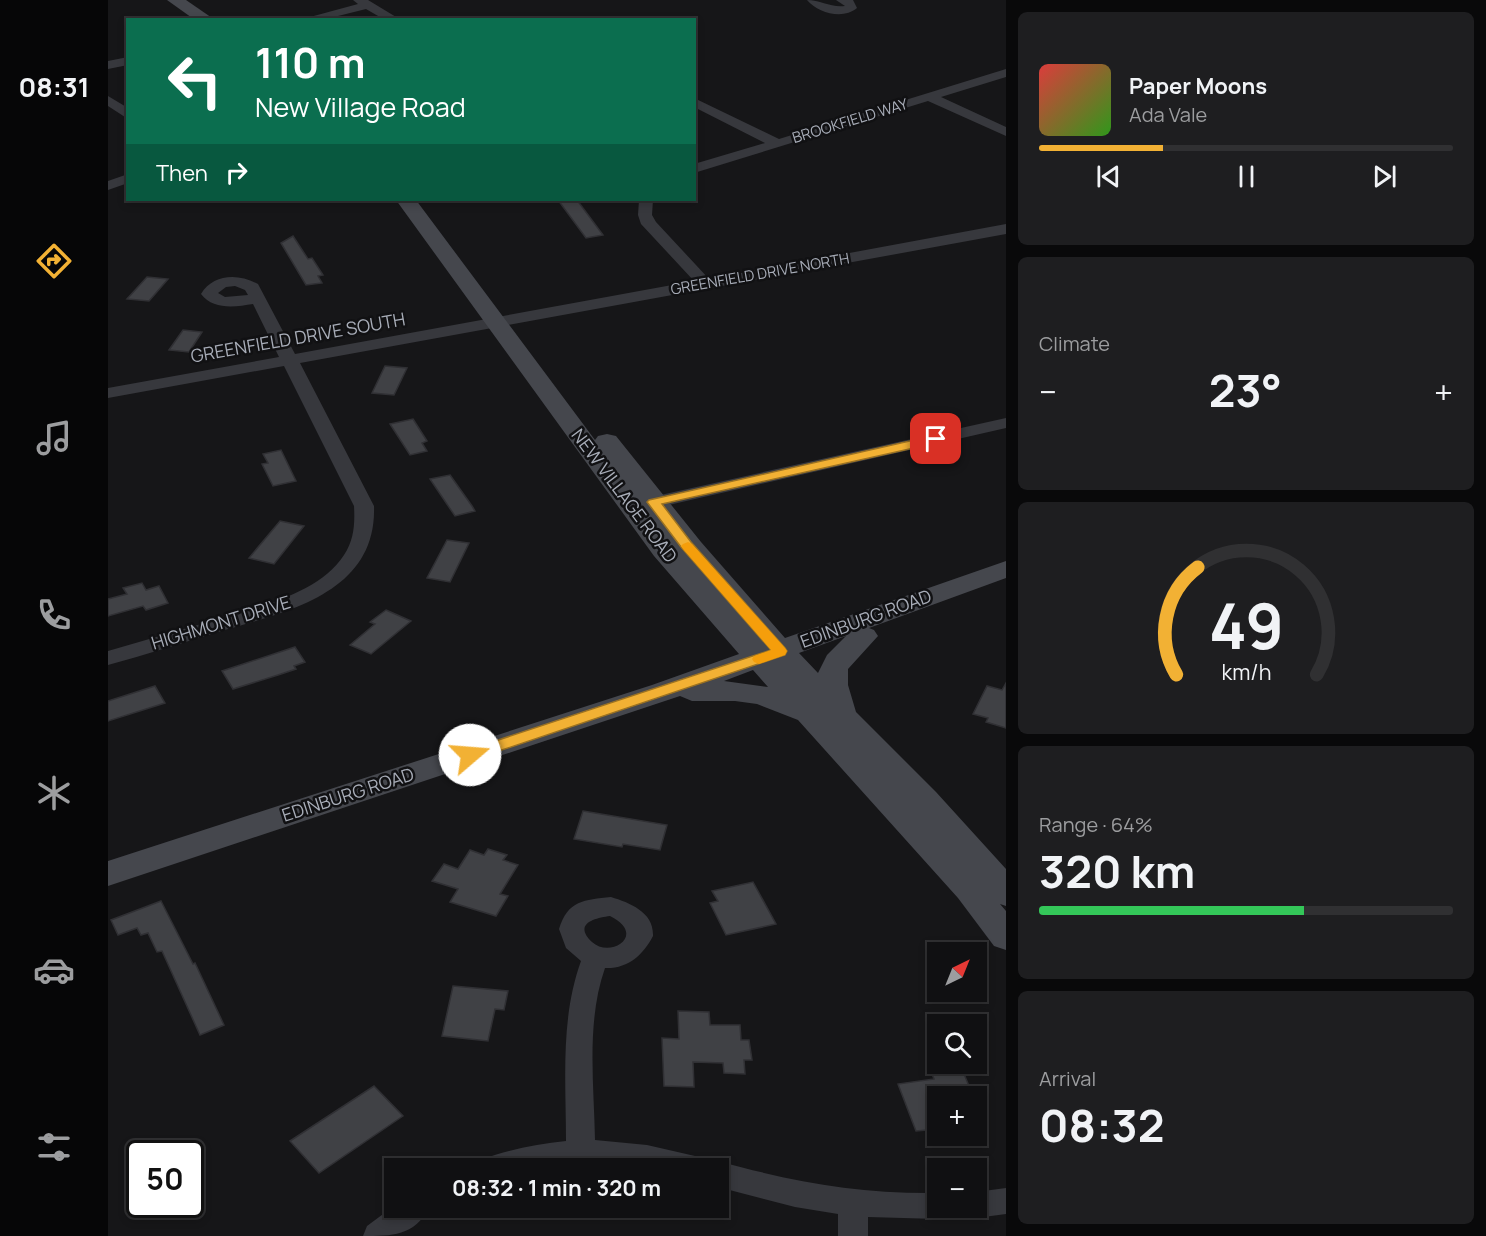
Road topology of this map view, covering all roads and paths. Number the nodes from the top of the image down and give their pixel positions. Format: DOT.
graph roads {
  1 [pos="158,0"];
  2 [pos="175,0"];
  3 [pos="815,0"];
  4 [pos="842,0"];
  5 [pos="363,2"];
  6 [pos="186,18"];
  7 [pos="204,18"];
  8 [pos="311,18"];
  9 [pos="391,18"];
  10 [pos="126,61"];
  11 [pos="108,65"];
  12 [pos="1006,73"];
  13 [pos="929,97"];
  14 [pos="108,100"];
  15 [pos="696,103"];
  16 [pos="126,114"];
  17 [pos="1006,132"];
  18 [pos="777,143"];
  19 [pos="696,168"];
  20 [pos="126,179"];
  21 [pos="108,186"];
  22 [pos="407,201"];
  23 [pos="426,201"];
  24 [pos="646,201"];
  25 [pos="1006,229"];
  26 [pos="705,284"];
  27 [pos="257,299"];
  28 [pos="505,320"];
  29 [pos="288,360"];
  30 [pos="108,393"];
  31 [pos="1006,423"];
  32 [pos="643,505"];
  33 [pos="1006,569"];
  34 [pos="1006,585"];
  35 [pos="864,636"];
  36 [pos="769,655"];
  37 [pos="108,658"];
  38 [pos="663,692"];
  39 [pos="831,721"];
  40 [pos="108,874"];
  41 [pos="1006,893"];
  42 [pos="1006,937"];
  43 [pos="596,957"];
  44 [pos="581,1152"];
  45 [pos="534,1158"];
  46 [pos="660,1158"];
  47 [pos="729,1177"];
  48 [pos="1006,1201"];
  49 [pos="852,1203"];
  50 [pos="987,1203"];
  51 [pos="927,1206"];
  52 [pos="401,1218"];
  53 [pos="378,1236"];
  54 [pos="853,1236"];
  1 -- 6 [label="main road"];
  2 -- 7 [label="main road"];
  3 -- 4 [label="street"];
  5 -- 8 [label="street"];
  5 -- 9 [label="street"];
  10 -- 11 [label="street"];
  12 -- 13 [label="street, BROOKFIELD WAY"];
  13 -- 17 [label="street"];
  13 -- 18 [label="street, BROOKFIELD WAY"];
  14 -- 16 [label="street"];
  15 -- 18 [label="street"];
  18 -- 19 [label="street, BROOKFIELD WAY"];
  20 -- 21 [label="street"];
  22 -- 28 [label="main road, NEW VILLAGE ROAD"];
  23 -- 28 [label="main road, NEW VILLAGE ROAD"];
  24 -- 26 [label="street"];
  25 -- 26 [label="street, GREENFIELD DRIVE NORTH"];
  26 -- 28 [label="street, GREENFIELD DRIVE NORTH"];
  27 -- 29 [label="street, HIGHMONT DRIVE"];
  28 -- 29 [label="street, GREENFIELD DRIVE SOUTH"];
  28 -- 32 [label="main road, NEW VILLAGE ROAD"];
  29 -- 30 [label="street, GREENFIELD DRIVE SOUTH"];
  29 -- 37 [label="street, HIGHMONT DRIVE"];
  31 -- 32 [label="street"];
  32 -- 36 [label="main road, NEW VILLAGE ROAD"];
  33 -- 36 [label="main road, EDINBURG ROAD"];
  34 -- 35 [label="main road, EDINBURG ROAD"];
  35 -- 36 [label="main road, EDINBURG ROAD"];
  35 -- 39 [label="main road"];
  36 -- 38 [label="main road, EDINBURG ROAD"];
  36 -- 39 [label="main road, NEW VILLAGE ROAD"];
  38 -- 39 [label="main road"];
  38 -- 40 [label="main road, EDINBURG ROAD"];
  39 -- 41 [label="main road, NEW VILLAGE ROAD"];
  39 -- 42 [label="main road, NEW VILLAGE ROAD"];
  43 -- 44 [label="street"];
  44 -- 45 [label="street"];
  44 -- 46 [label="street"];
  47 -- 49 [label="street"];
  48 -- 50 [label="street"];
  49 -- 51 [label="street"];
  49 -- 54 [label="street"];
  52 -- 53 [label="street"];
}
